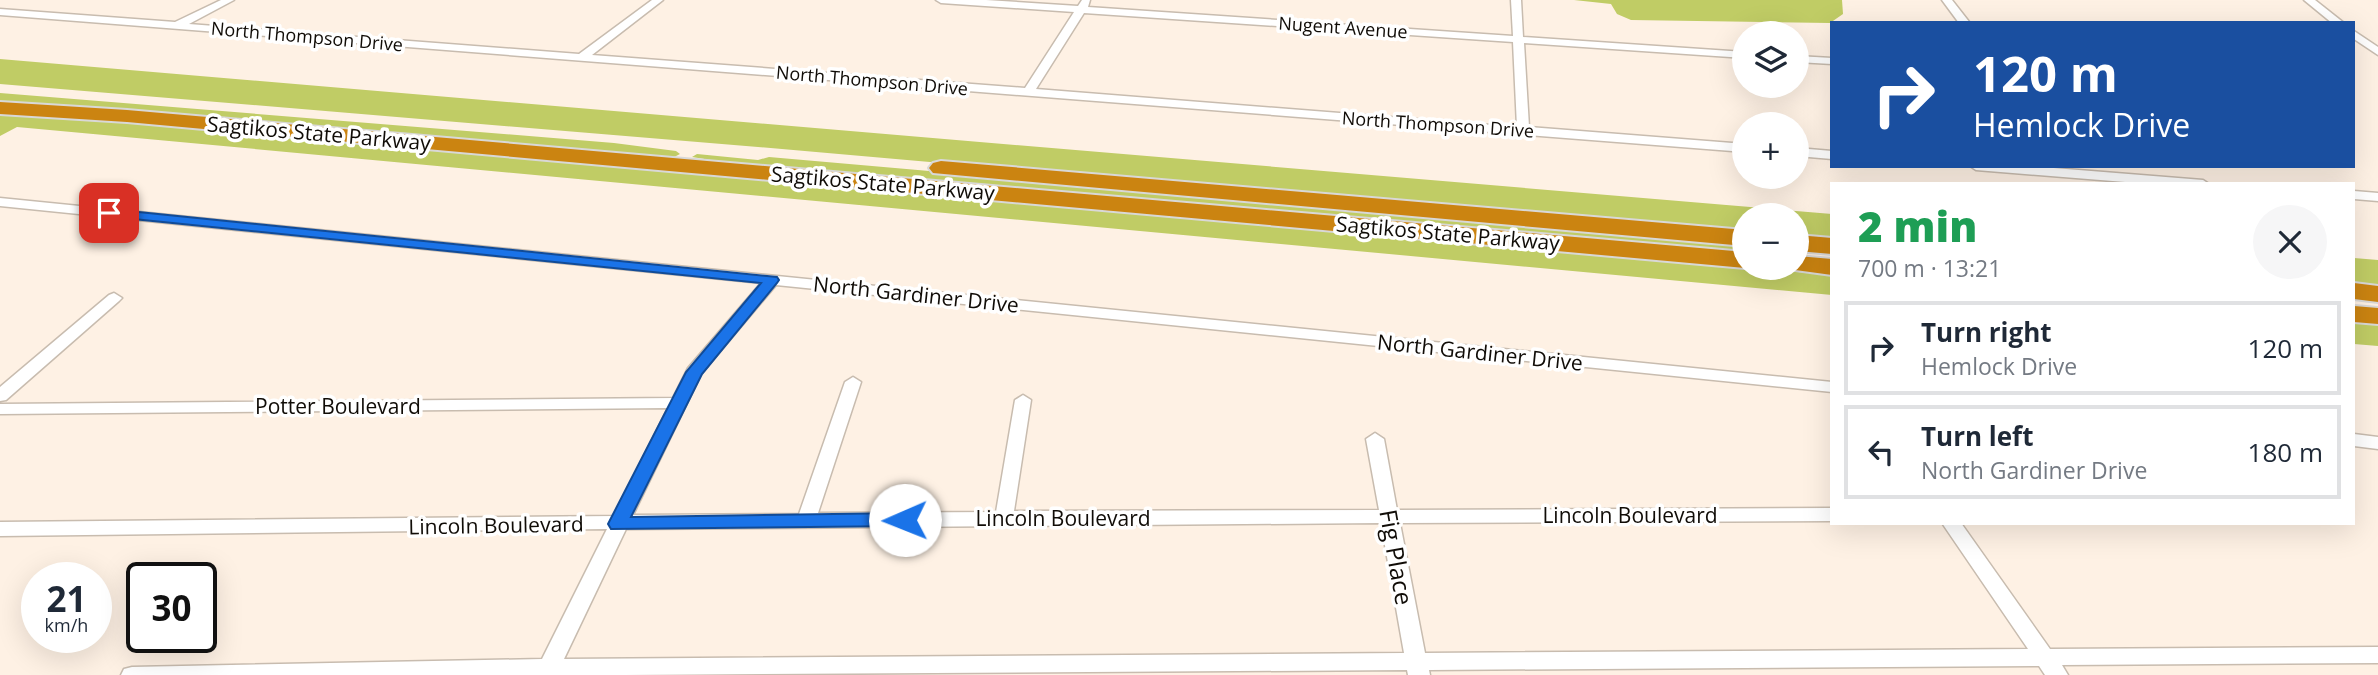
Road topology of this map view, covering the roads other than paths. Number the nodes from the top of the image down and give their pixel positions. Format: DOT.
graph roads {
  1 [pos="229,0"];
  2 [pos="658,0"];
  3 [pos="941,0"];
  4 [pos="1516,0"];
  5 [pos="1947,0"];
  6 [pos="2309,0"];
  7 [pos="1084,5"];
  8 [pos="0,12"];
  9 [pos="1963,21"];
  10 [pos="2336,21"];
  11 [pos="176,26"];
  12 [pos="2355,35"];
  13 [pos="1517,39"];
  14 [pos="2378,52"];
  15 [pos="1732,54"];
  16 [pos="582,57"];
  17 [pos="1809,60"];
  18 [pos="1830,61"];
  19 [pos="0,90"];
  20 [pos="1028,92"];
  21 [pos="7,108"];
  22 [pos="1523,131"];
  23 [pos="1732,147"];
  24 [pos="1809,153"];
  25 [pos="1830,155"];
  26 [pos="2029,168"];
  27 [pos="2082,170"];
  28 [pos="2186,182"];
  29 [pos="2355,195"];
  30 [pos="2378,197"];
  31 [pos="0,202"];
  32 [pos="1732,237"];
  33 [pos="1809,244"];
  34 [pos="1830,246"];
  35 [pos="1732,259"];
  36 [pos="1809,265"];
  37 [pos="1830,267"];
  38 [pos="772,280"];
  39 [pos="2355,292"];
  40 [pos="2378,293"];
  41 [pos="114,298"];
  42 [pos="2355,314"];
  43 [pos="2378,316"];
  44 [pos="853,382"];
  45 [pos="1830,387"];
  46 [pos="0,396"];
  47 [pos="1023,400"];
  48 [pos="677,403"];
  49 [pos="0,409"];
  50 [pos="1375,439"];
  51 [pos="2355,440"];
  52 [pos="2378,443"];
  53 [pos="1830,514"];
  54 [pos="1389,516"];
  55 [pos="1004,518"];
  56 [pos="806,521"];
  57 [pos="618,524"];
  58 [pos="1952,525"];
  59 [pos="0,529"];
  60 [pos="2378,655"];
  61 [pos="2052,667"];
  62 [pos="1418,669"];
  63 [pos="547,671"];
  64 [pos="132,675"];
  1 -- 11 [label="street"];
  2 -- 16 [label="street"];
  3 -- 7 [label="street, Nugent Avenue"];
  4 -- 13 [label="street"];
  5 -- 9 [label="street"];
  6 -- 10 [label="street"];
  7 -- 13 [label="street, Nugent Avenue"];
  7 -- 20 [label="street"];
  8 -- 11 [label="street, North Thompson Drive"];
  11 -- 16 [label="street, North Thompson Drive"];
  12 -- 14 [label="street"];
  13 -- 15 [label="street, Nugent Avenue"];
  13 -- 22 [label="street"];
  16 -- 20 [label="street, North Thompson Drive"];
  17 -- 18 [label="street"];
  19 -- 32 [label="highway, Sagtikos State Parkway"];
  20 -- 22 [label="street, North Thompson Drive"];
  21 -- 35 [label="highway, Sagtikos State Parkway"];
  22 -- 23 [label="street, North Thompson Drive"];
  24 -- 25 [label="street"];
  26 -- 27 [label="street"];
  27 -- 28 [label="street"];
  29 -- 30 [label="street"];
  31 -- 38 [label="street, North Gardiner Drive"];
  33 -- 34 [label="highway"];
  36 -- 37 [label="highway"];
  38 -- 45 [label="street, North Gardiner Drive"];
  38 -- 48 [label="street"];
  39 -- 40 [label="highway"];
  41 -- 46 [label="street"];
  42 -- 43 [label="highway"];
  44 -- 56 [label="street"];
  47 -- 55 [label="street"];
  48 -- 49 [label="street, Potter Boulevard"];
  48 -- 57 [label="street"];
  50 -- 54 [label="street, Fig Place"];
  51 -- 52 [label="street"];
  53 -- 54 [label="street, Lincoln Boulevard"];
  54 -- 55 [label="street, Lincoln Boulevard"];
  54 -- 62 [label="street, Fig Place"];
  55 -- 56 [label="street, Lincoln Boulevard"];
  56 -- 57 [label="street, Lincoln Boulevard"];
  57 -- 59 [label="street, Lincoln Boulevard"];
  57 -- 63 [label="street"];
  58 -- 61 [label="street"];
  60 -- 61 [label="street"];
  61 -- 62 [label="street"];
  62 -- 63 [label="street"];
  63 -- 64 [label="street"];
}
